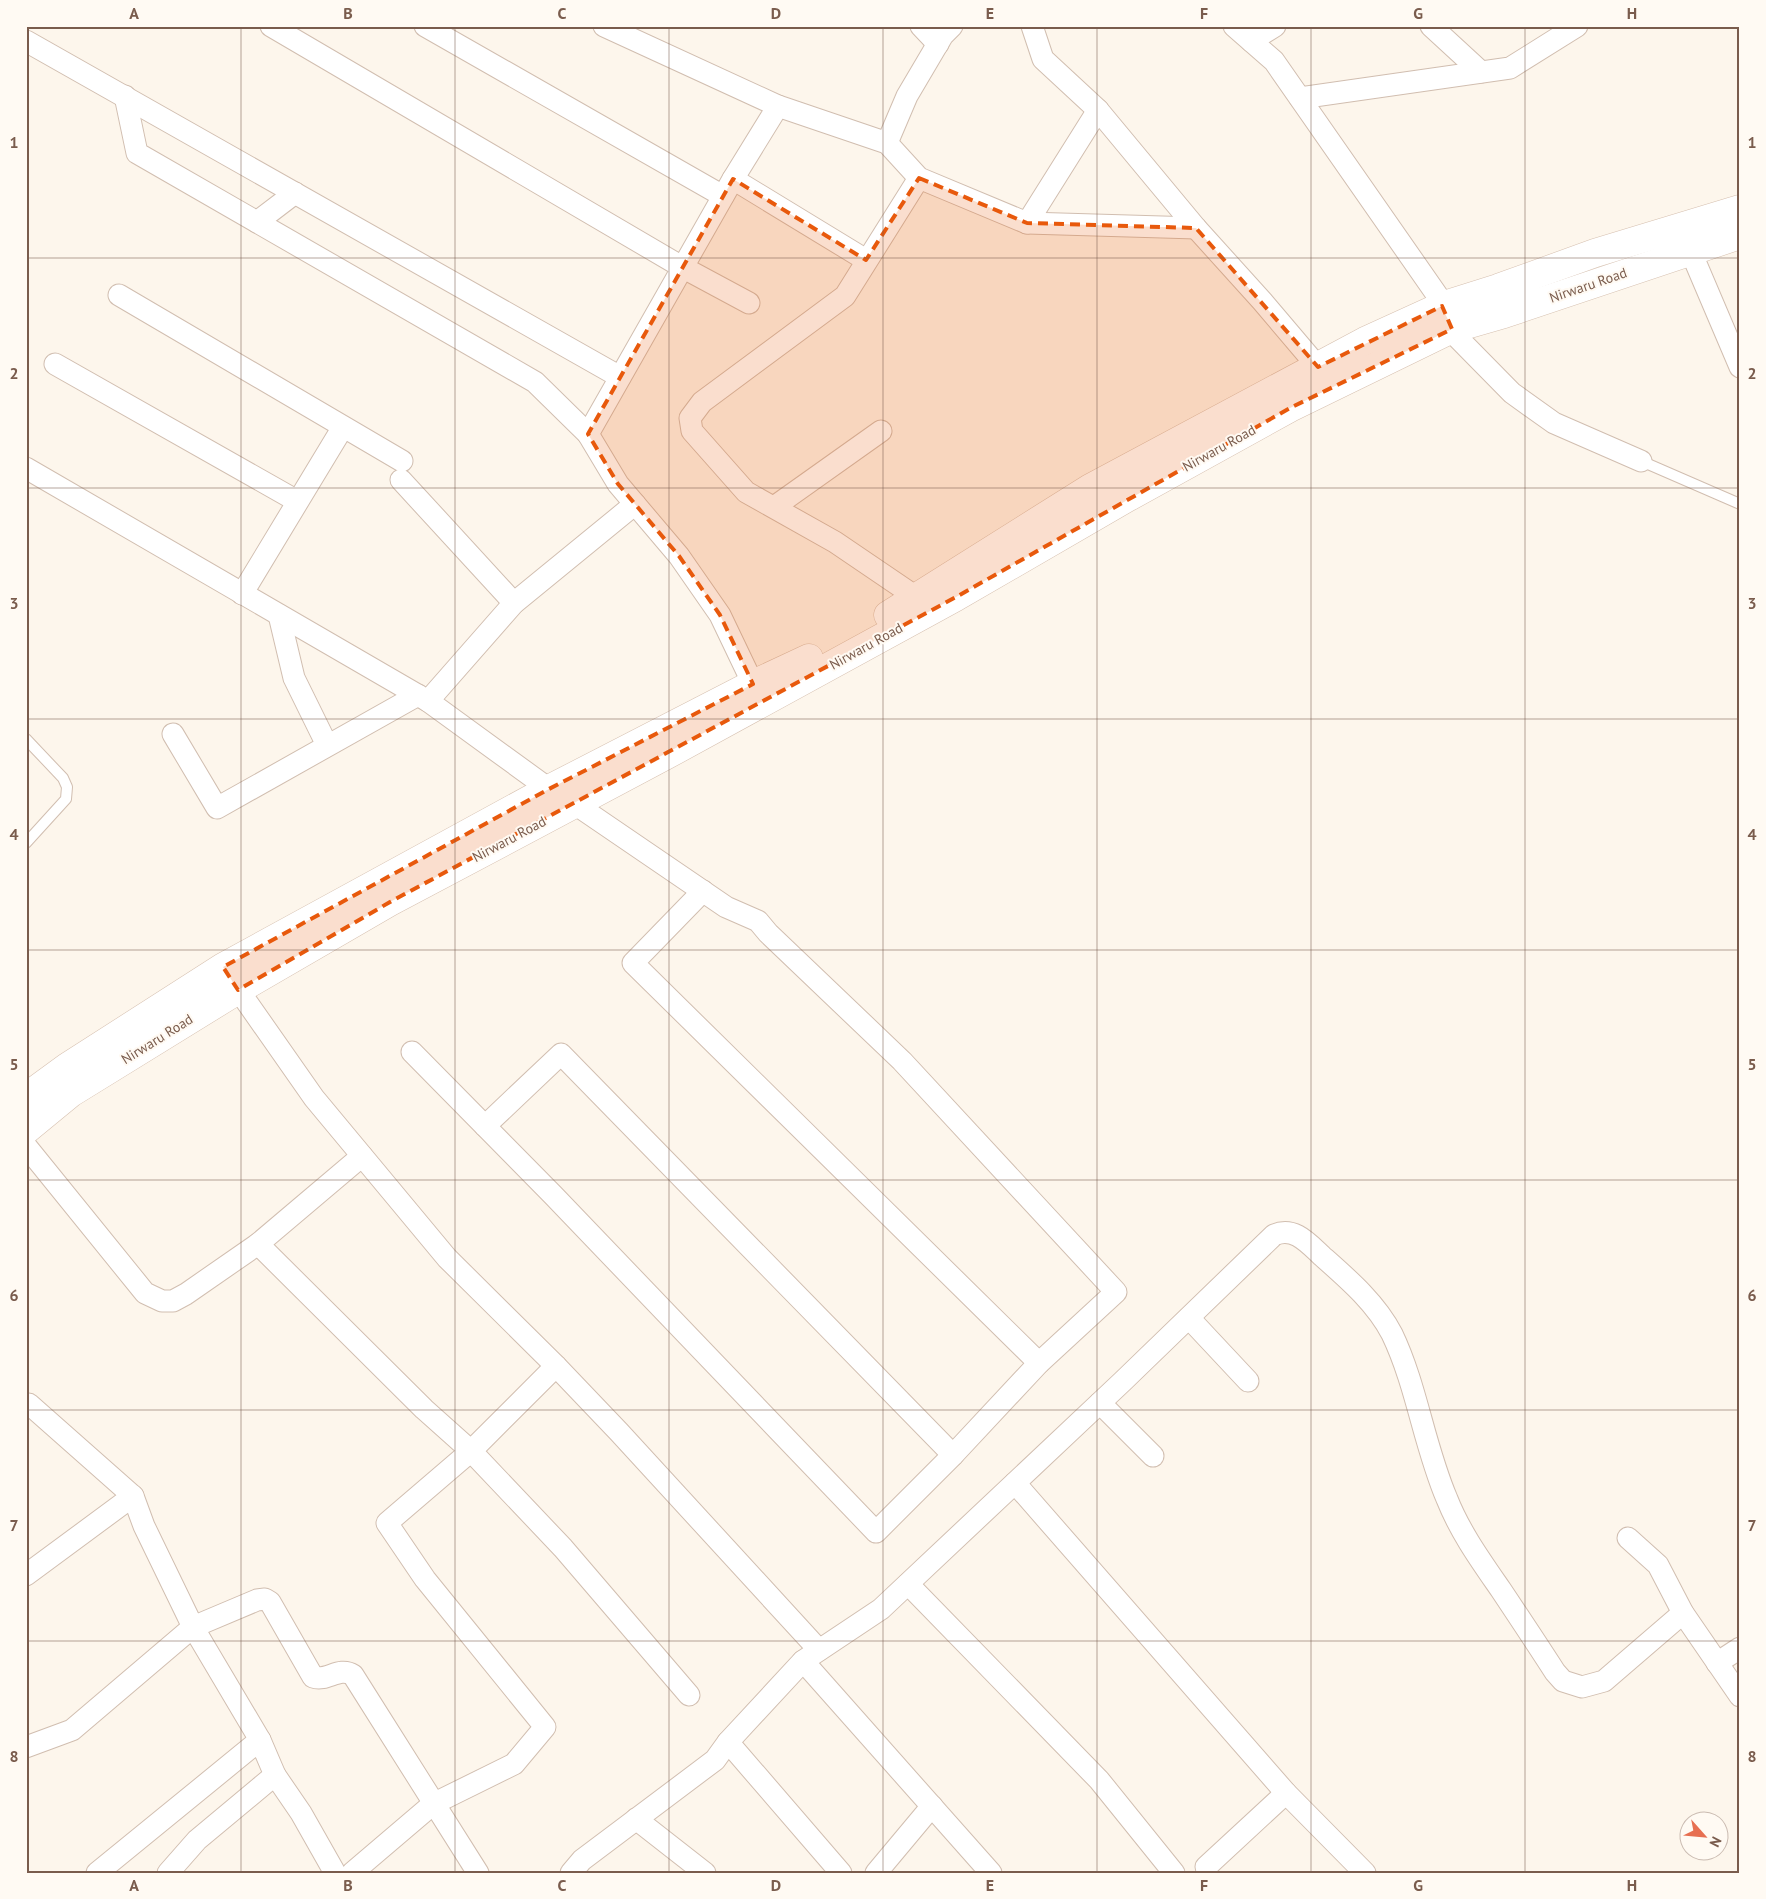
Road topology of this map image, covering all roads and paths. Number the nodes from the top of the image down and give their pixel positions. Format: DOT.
graph roads {
  1 [pos="271,26"];
  2 [pos="425,26"];
  3 [pos="604,26"];
  4 [pos="920,26"];
  5 [pos="952,26"];
  6 [pos="1032,26"];
  7 [pos="1234,26"];
  8 [pos="1275,26"];
  9 [pos="1431,26"];
  10 [pos="1577,26"];
  11 [pos="26,41"];
  12 [pos="1251,41"];
  13 [pos="938,44"];
  14 [pos="1481,72"];
  15 [pos="125,96"];
  16 [pos="1300,98"];
  17 [pos="778,106"];
  18 [pos="1098,110"];
  19 [pos="887,143"];
  20 [pos="918,178"];
  21 [pos="728,188"];
  22 [pos="295,193"];
  23 [pos="1740,209"];
  24 [pos="257,222"];
  25 [pos="1027,223"];
  26 [pos="1196,228"];
  27 [pos="1740,235"];
  28 [pos="1691,252"];
  29 [pos="866,260"];
  30 [pos="682,268"];
  31 [pos="119,295"];
  32 [pos="749,303"];
  33 [pos="1447,318"];
  34 [pos="55,364"];
  35 [pos="1740,366"];
  36 [pos="1318,367"];
  37 [pos="620,377"];
  38 [pos="343,427"];
  39 [pos="881,431"];
  40 [pos="588,434"];
  41 [pos="1642,461"];
  42 [pos="26,468"];
  43 [pos="297,501"];
  44 [pos="635,504"];
  45 [pos="1740,504"];
  46 [pos="774,507"];
  47 [pos="242,594"];
  48 [pos="916,598"];
  49 [pos="514,604"];
  50 [pos="279,615"];
  51 [pos="752,684"];
  52 [pos="423,698"];
  53 [pos="173,734"];
  54 [pos="26,739"];
  55 [pos="328,745"];
  56 [pos="549,789"];
  57 [pos="575,804"];
  58 [pos="26,843"];
  59 [pos="703,891"];
  60 [pos="223,967"];
  61 [pos="238,990"];
  62 [pos="412,1052"];
  63 [pos="32,1106"];
  64 [pos="485,1126"];
  65 [pos="26,1146"];
  66 [pos="362,1156"];
  67 [pos="258,1244"];
  68 [pos="1189,1318"];
  69 [pos="1039,1362"];
  70 [pos="556,1366"];
  71 [pos="1248,1380"];
  72 [pos="27,1403"];
  73 [pos="1100,1403"];
  74 [pos="471,1451"];
  75 [pos="953,1455"];
  76 [pos="1153,1456"];
  77 [pos="1015,1483"];
  78 [pos="134,1496"];
  79 [pos="1628,1538"];
  80 [pos="26,1575"];
  81 [pos="908,1584"];
  82 [pos="1683,1614"];
  83 [pos="193,1627"];
  84 [pos="1740,1648"];
  85 [pos="811,1656"];
  86 [pos="1718,1663"];
  87 [pos="689,1695"];
  88 [pos="1740,1696"];
  89 [pos="260,1740"];
  90 [pos="728,1742"];
  91 [pos="26,1747"];
  92 [pos="275,1776"];
  93 [pos="1286,1793"];
  94 [pos="433,1804"];
  95 [pos="932,1806"];
  96 [pos="636,1819"];
  97 [pos="1205,1871"];
  98 [pos="97,1873"];
  99 [pos="168,1873"];
  100 [pos="335,1873"];
  101 [pos="352,1873"];
  102 [pos="478,1873"];
  103 [pos="572,1873"];
  104 [pos="705,1873"];
  105 [pos="841,1873"];
  106 [pos="876,1873"];
  107 [pos="991,1873"];
  108 [pos="1174,1873"];
  109 [pos="1365,1873"];
  1 -- 30 [label="street"];
  2 -- 21 [label="street"];
  3 -- 17 [label="street"];
  4 -- 13 [label="street"];
  5 -- 13 [label="street"];
  6 -- 18 [label="street"];
  7 -- 12 [label="street"];
  8 -- 12 [label="street"];
  9 -- 14 [label="street"];
  10 -- 14 [label="street"];
  11 -- 15 [label="street"];
  12 -- 16 [label="street"];
  13 -- 19 [label="street"];
  14 -- 16 [label="street"];
  15 -- 22 [label="street"];
  15 -- 24 [label="street"];
  16 -- 33 [label="street"];
  17 -- 19 [label="street"];
  17 -- 21 [label="street"];
  18 -- 25 [label="street"];
  18 -- 26 [label="street"];
  19 -- 20 [label="street"];
  20 -- 25 [label="street"];
  20 -- 29 [label="street"];
  21 -- 29 [label="street"];
  21 -- 30 [label="street"];
  22 -- 24 [label="street"];
  22 -- 37 [label="street"];
  23 -- 33 [label="street, Nirwaru Road"];
  24 -- 40 [label="street"];
  25 -- 26 [label="street"];
  26 -- 36 [label="street"];
  27 -- 28 [label="street, Nirwaru Road"];
  28 -- 33 [label="street, Nirwaru Road"];
  28 -- 35 [label="street"];
  29 -- 46 [label="street"];
  30 -- 32 [label="street"];
  30 -- 37 [label="street"];
  31 -- 38 [label="street"];
  33 -- 36 [label="street, Nirwaru Road"];
  33 -- 41 [label="street"];
  33 -- 57 [label="street, Nirwaru Road"];
  34 -- 43 [label="street"];
  36 -- 48 [label="street, Nirwaru Road"];
  37 -- 40 [label="street"];
  38 -- 43 [label="street"];
  38 -- 49 [label="street"];
  39 -- 46 [label="street"];
  40 -- 44 [label="street"];
  41 -- 45 [label="lane"];
  42 -- 47 [label="street"];
  43 -- 47 [label="street"];
  44 -- 49 [label="street"];
  44 -- 51 [label="street"];
  46 -- 48 [label="street"];
  47 -- 50 [label="street"];
  48 -- 51 [label="street, Nirwaru Road"];
  49 -- 52 [label="street"];
  50 -- 52 [label="street"];
  50 -- 55 [label="street"];
  51 -- 56 [label="street, Nirwaru Road"];
  52 -- 55 [label="street"];
  52 -- 56 [label="street"];
  53 -- 55 [label="street"];
  54 -- 58 [label="lane"];
  56 -- 57 [label="street"];
  56 -- 60 [label="street, Nirwaru Road"];
  57 -- 59 [label="street"];
  57 -- 61 [label="street, Nirwaru Road"];
  59 -- 69 [label="street"];
  59 -- 69 [label="street"];
  60 -- 61 [label="street"];
  60 -- 63 [label="street, Nirwaru Road"];
  61 -- 63 [label="street, Nirwaru Road"];
  61 -- 66 [label="street"];
  62 -- 64 [label="street"];
  64 -- 75 [label="street"];
  64 -- 75 [label="street"];
  65 -- 67 [label="street"];
  66 -- 67 [label="street"];
  66 -- 70 [label="street"];
  67 -- 74 [label="street"];
  68 -- 71 [label="street"];
  68 -- 73 [label="street"];
  68 -- 82 [label="street"];
  69 -- 75 [label="street"];
  70 -- 74 [label="street"];
  70 -- 85 [label="street"];
  72 -- 78 [label="street"];
  73 -- 76 [label="street"];
  73 -- 77 [label="street"];
  74 -- 87 [label="street"];
  74 -- 94 [label="street"];
  77 -- 81 [label="street"];
  77 -- 93 [label="street"];
  78 -- 80 [label="street"];
  78 -- 83 [label="street"];
  79 -- 82 [label="street"];
  81 -- 85 [label="street"];
  81 -- 108 [label="street"];
  82 -- 86 [label="street"];
  83 -- 89 [label="street"];
  83 -- 91 [label="street"];
  83 -- 94 [label="street"];
  84 -- 86 [label="street"];
  85 -- 90 [label="street"];
  85 -- 95 [label="street"];
  86 -- 88 [label="street"];
  89 -- 92 [label="street"];
  89 -- 98 [label="street"];
  90 -- 96 [label="street"];
  90 -- 105 [label="street"];
  92 -- 99 [label="street"];
  92 -- 100 [label="street"];
  93 -- 97 [label="street"];
  93 -- 109 [label="street"];
  94 -- 101 [label="street"];
  94 -- 102 [label="street"];
  95 -- 106 [label="street"];
  95 -- 107 [label="street"];
  96 -- 103 [label="street"];
  96 -- 104 [label="street"];
}
